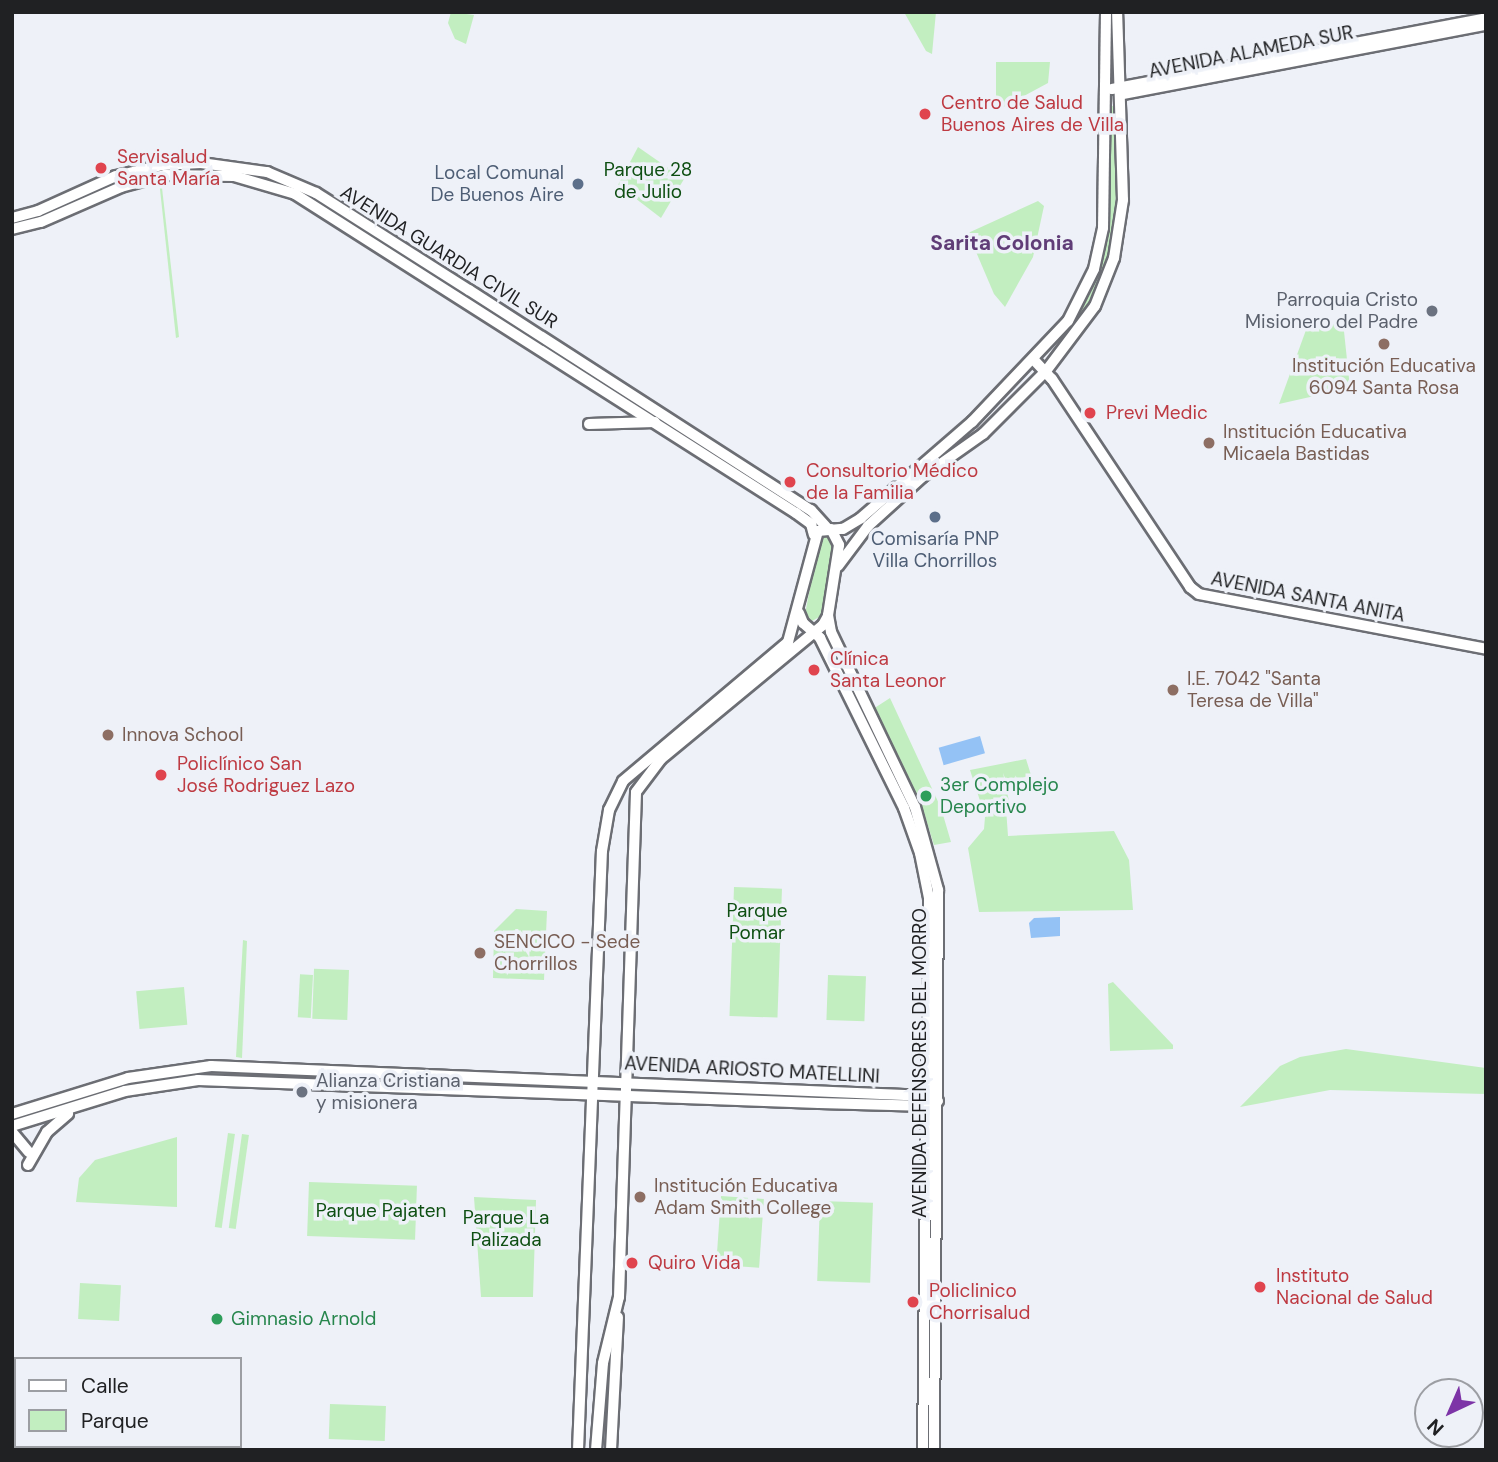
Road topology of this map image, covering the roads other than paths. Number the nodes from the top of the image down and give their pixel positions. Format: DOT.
graph roads {
  1 [pos="1106,12"];
  2 [pos="1117,12"];
  3 [pos="1486,18"];
  4 [pos="1486,25"];
  5 [pos="1118,92"];
  6 [pos="1105,93"];
  7 [pos="12,218"];
  8 [pos="12,229"];
  9 [pos="484,306"];
  10 [pos="1034,360"];
  11 [pos="1046,371"];
  12 [pos="988,407"];
  13 [pos="996,421"];
  14 [pos="656,422"];
  15 [pos="589,424"];
  16 [pos="829,529"];
  17 [pos="814,535"];
  18 [pos="835,572"];
  19 [pos="799,609"];
  20 [pos="828,615"];
  21 [pos="814,629"];
  22 [pos="800,644"];
  23 [pos="1486,649"];
  24 [pos="826,650"];
  25 [pos="593,1080"];
  26 [pos="627,1082"];
  27 [pos="592,1092"];
  28 [pos="626,1094"];
  29 [pos="931,1101"];
  30 [pos="76,1108"];
  31 [pos="12,1114"];
  32 [pos="12,1126"];
  33 [pos="12,1132"];
  34 [pos="29,1152"];
  35 [pos="28,1165"];
  36 [pos="619,1297"];
  37 [pos="578,1450"];
  38 [pos="596,1450"];
  39 [pos="611,1450"];
  40 [pos="923,1450"];
  41 [pos="933,1450"];
  1 -- 6 [label="main road"];
  2 -- 5 [label="main road, AVENIDA DEFENSORES DEL MORRO"];
  3 -- 5 [label="main road, AVENIDA ALAMEDA SUR"];
  4 -- 5 [label="main road, AVENIDA ALAMEDA SUR"];
  5 -- 6 [label="main road, AVENIDA ALAMEDA SUR"];
  5 -- 11 [label="main road, AVENIDA DEFENSORES DEL MORRO"];
  6 -- 10 [label="main road"];
  7 -- 9 [label="main road, AVENIDA GUARDIA CIVIL SUR"];
  8 -- 9 [label="main road, AVENIDA GUARDIA CIVIL SUR"];
  9 -- 14 [label="main road, AVENIDA GUARDIA CIVIL SUR"];
  9 -- 16 [label="main road, AVENIDA GUARDIA CIVIL SUR"];
  10 -- 11 [label="main road, AVENIDA SANTA ANITA"];
  10 -- 12 [label="main road"];
  11 -- 13 [label="main road, AVENIDA DEFENSORES DEL MORRO"];
  11 -- 23 [label="main road, AVENIDA SANTA ANITA"];
  12 -- 13 [label="main road"];
  12 -- 16 [label="main road"];
  13 -- 18 [label="main road, AVENIDA DEFENSORES DEL MORRO"];
  14 -- 15 [label="main road"];
  14 -- 17 [label="main road, AVENIDA GUARDIA CIVIL SUR"];
  16 -- 17 [label="main road"];
  16 -- 18 [label="main road, AVENIDA DEFENSORES DEL MORRO"];
  17 -- 19 [label="main road"];
  18 -- 20 [label="main road, AVENIDA DEFENSORES DEL MORRO"];
  19 -- 21 [label="main road, AVENIDA DEFENSORES DEL MORRO"];
  19 -- 25 [label="main road"];
  20 -- 21 [label="main road"];
  20 -- 29 [label="main road, AVENIDA DEFENSORES DEL MORRO"];
  21 -- 22 [label="main road"];
  21 -- 24 [label="main road, AVENIDA DEFENSORES DEL MORRO"];
  22 -- 24 [label="main road"];
  22 -- 26 [label="main road"];
  24 -- 29 [label="main road, AVENIDA DEFENSORES DEL MORRO"];
  25 -- 26 [label="main road, AVENIDA ARIOSTO MATELLINI"];
  25 -- 27 [label="main road"];
  25 -- 31 [label="main road, AVENIDA ARIOSTO MATELLINI"];
  26 -- 28 [label="main road"];
  26 -- 29 [label="main road, AVENIDA ARIOSTO MATELLINI"];
  27 -- 28 [label="main road, AVENIDA ARIOSTO MATELLINI"];
  27 -- 30 [label="main road, AVENIDA ARIOSTO MATELLINI"];
  27 -- 37 [label="main road"];
  28 -- 29 [label="main road, AVENIDA ARIOSTO MATELLINI"];
  28 -- 36 [label="main road"];
  29 -- 40 [label="main road, AVENIDA DEFENSORES DEL MORRO"];
  29 -- 41 [label="main road, AVENIDA DEFENSORES DEL MORRO"];
  30 -- 32 [label="main road, AVENIDA ARIOSTO MATELLINI"];
  30 -- 35 [label="main road"];
  33 -- 34 [label="main road"];
  36 -- 38 [label="main road"];
  36 -- 39 [label="main road"];
}
